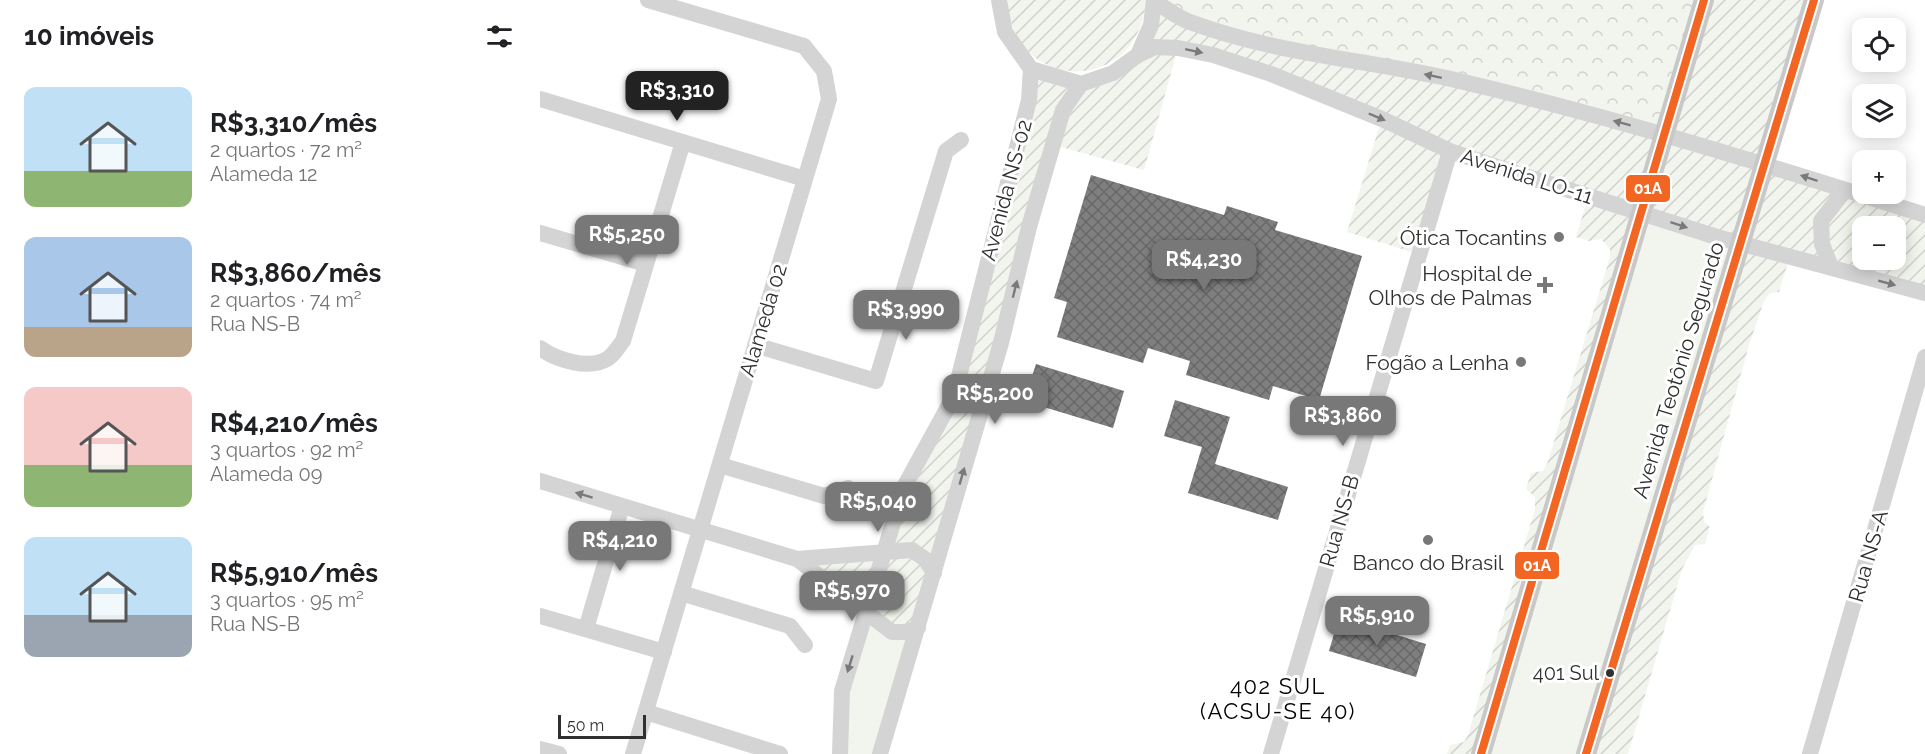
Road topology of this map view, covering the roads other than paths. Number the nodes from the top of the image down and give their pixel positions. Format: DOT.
graph roads {
  1 [pos="648,0"];
  2 [pos="1704,0"];
  3 [pos="1814,0"];
  4 [pos="1155,1"];
  5 [pos="996,4"];
  6 [pos="1138,55"];
  7 [pos="1030,69"];
  8 [pos="1081,84"];
  9 [pos="540,99"];
  10 [pos="1666,135"];
  11 [pos="961,140"];
  12 [pos="683,142"];
  13 [pos="1450,151"];
  14 [pos="1765,164"];
  15 [pos="805,178"];
  16 [pos="1845,190"];
  17 [pos="1642,213"];
  18 [pos="1925,215"];
  19 [pos="540,233"];
  20 [pos="1741,243"];
  21 [pos="646,264"];
  22 [pos="1831,267"];
  23 [pos="1925,293"];
  24 [pos="755,345"];
  25 [pos="540,348"];
  26 [pos="1925,357"];
  27 [pos="720,465"];
  28 [pos="540,481"];
  29 [pos="848,488"];
  30 [pos="622,506"];
  31 [pos="700,530"];
  32 [pos="885,550"];
  33 [pos="798,558"];
  34 [pos="934,573"];
  35 [pos="681,593"];
  36 [pos="866,612"];
  37 [pos="540,616"];
  38 [pos="918,628"];
  39 [pos="586,629"];
  40 [pos="805,645"];
  41 [pos="664,652"];
  42 [pos="646,712"];
  43 [pos="540,749"];
  44 [pos="559,754"];
  45 [pos="633,754"];
  46 [pos="780,754"];
  47 [pos="840,754"];
  48 [pos="880,754"];
  49 [pos="1271,754"];
  50 [pos="1481,754"];
  51 [pos="1586,754"];
  52 [pos="1810,754"];
  1 -- 15 [label="street, Alameda 02"];
  2 -- 10 [label="main road"];
  3 -- 14 [label="main road, Avenida Teotônio Segurado"];
  4 -- 6 [label="street"];
  10 -- 4 [label="street, one-way"];
  5 -- 7 [label="street"];
  6 -- 8 [label="street"];
  6 -- 13 [label="street, Avenida LO-11, one-way"];
  7 -- 8 [label="street"];
  7 -- 32 [label="street, Avenida NS-02"];
  34 -- 8 [label="street, Avenida NS-02, one-way"];
  9 -- 12 [label="street"];
  10 -- 14 [label="street"];
  10 -- 17 [label="main road"];
  11 -- 24 [label="street"];
  12 -- 15 [label="street"];
  12 -- 21 [label="street"];
  13 -- 17 [label="street, Avenida LO-11"];
  13 -- 49 [label="street, Rua NS-B"];
  16 -- 14 [label="street, one-way"];
  14 -- 20 [label="main road, Avenida Teotônio Segurado"];
  15 -- 24 [label="street, Alameda 02"];
  16 -- 18 [label="street"];
  16 -- 22 [label="street"];
  17 -- 20 [label="street, Avenida LO-11, one-way"];
  17 -- 50 [label="main road"];
  19 -- 21 [label="street"];
  20 -- 22 [label="street, Avenida LO-11"];
  20 -- 51 [label="main road, Avenida Teotônio Segurado"];
  21 -- 25 [label="street"];
  22 -- 23 [label="street, Avenida LO-11, one-way"];
  24 -- 27 [label="street, Alameda 02"];
  26 -- 52 [label="street, Rua NS-A"];
  27 -- 29 [label="street"];
  27 -- 31 [label="street, Alameda 02"];
  30 -- 28 [label="street, one-way"];
  30 -- 31 [label="street"];
  30 -- 39 [label="street"];
  31 -- 33 [label="street"];
  31 -- 35 [label="street, Alameda 02"];
  32 -- 33 [label="street"];
  32 -- 34 [label="street"];
  32 -- 36 [label="street, Avenida NS-02"];
  33 -- 36 [label="street"];
  34 -- 38 [label="street, Avenida NS-02"];
  35 -- 40 [label="street"];
  35 -- 41 [label="street, Alameda 02"];
  36 -- 38 [label="street"];
  36 -- 47 [label="street, Avenida NS-02, one-way"];
  37 -- 39 [label="street"];
  38 -- 48 [label="street, Avenida NS-02"];
  39 -- 41 [label="street"];
  41 -- 42 [label="street, Alameda 02"];
  42 -- 45 [label="street, Alameda 02"];
  42 -- 46 [label="street"];
  43 -- 44 [label="street"];
}
